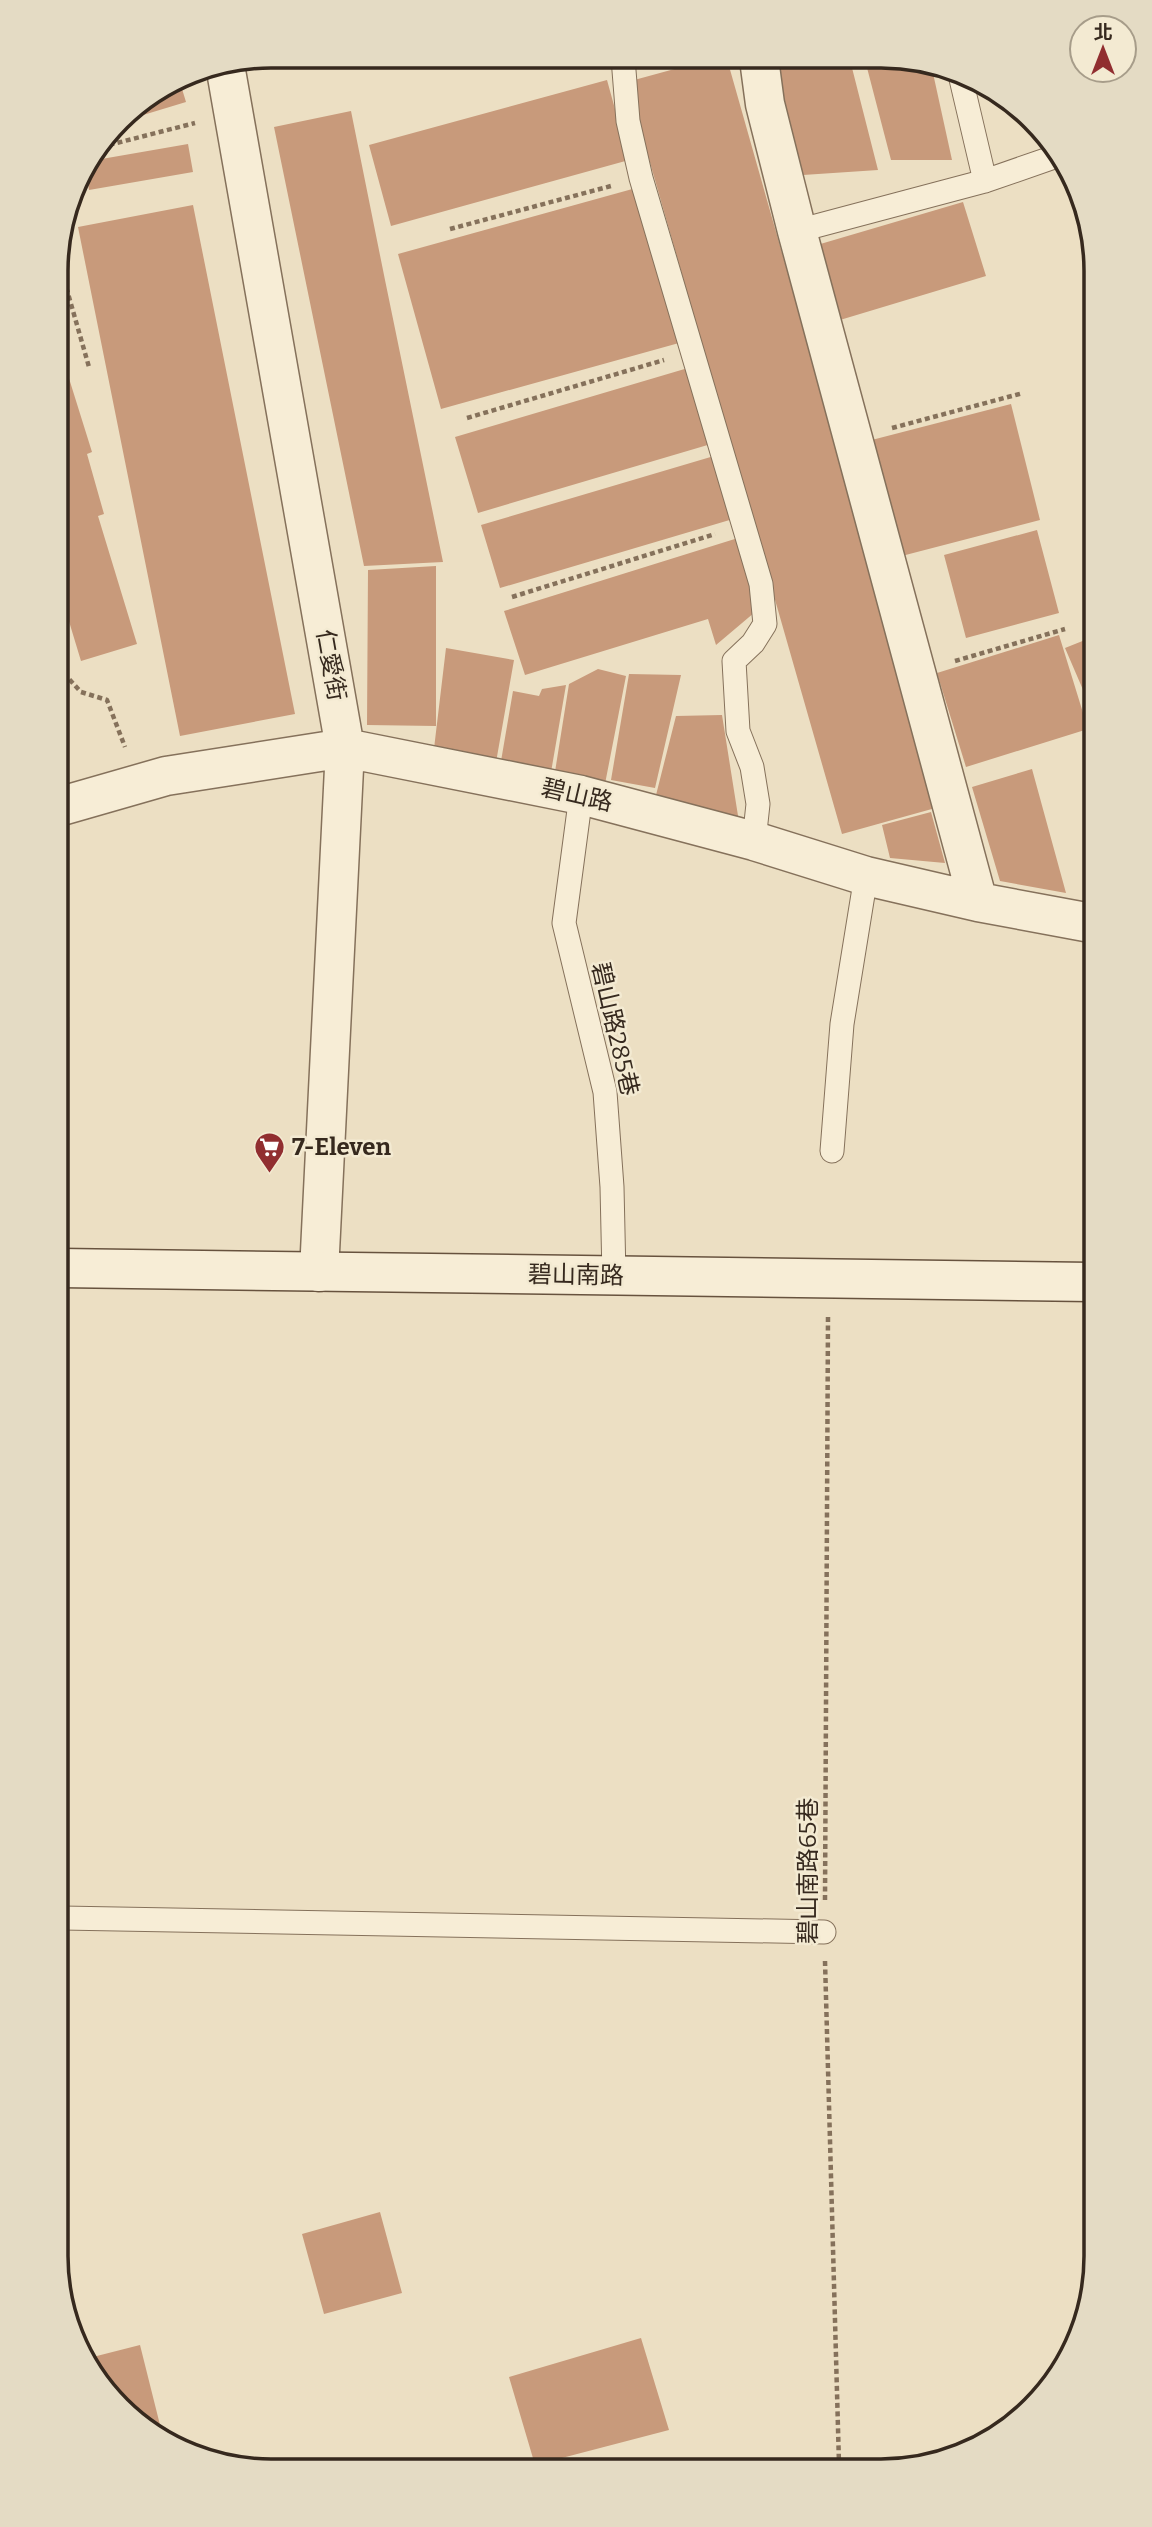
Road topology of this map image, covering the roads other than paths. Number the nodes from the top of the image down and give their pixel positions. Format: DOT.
graph roads {
  1 [pos="624,68"];
  2 [pos="760,68"];
  3 [pos="226,74"];
  4 [pos="963,86"];
  5 [pos="1049,159"];
  6 [pos="985,181"];
  7 [pos="797,231"];
  8 [pos="345,748"];
  9 [pos="581,795"];
  10 [pos="69,804"];
  11 [pos="754,841"];
  12 [pos="866,876"];
  13 [pos="978,902"];
  14 [pos="1084,922"];
  15 [pos="832,1151"];
  16 [pos="68,1268"];
  17 [pos="319,1272"];
  18 [pos="614,1276"];
  19 [pos="1083,1282"];
  20 [pos="68,1918"];
  21 [pos="824,1932"];
  1 -- 11 [label="lane"];
  2 -- 7 [label="street"];
  3 -- 8 [label="street, 仁愛街"];
  4 -- 6 [label="lane"];
  5 -- 6 [label="lane"];
  6 -- 7 [label="lane"];
  7 -- 13 [label="street"];
  8 -- 9 [label="street, 碧山路"];
  8 -- 10 [label="street, 碧山路"];
  8 -- 17 [label="street, 仁愛街"];
  9 -- 11 [label="street, 碧山路"];
  9 -- 18 [label="lane, 碧山路285巷"];
  11 -- 12 [label="street, 碧山路"];
  12 -- 13 [label="street, 碧山路"];
  12 -- 15 [label="lane"];
  13 -- 14 [label="street, 碧山路"];
  16 -- 17 [label="street, 碧山南路"];
  17 -- 18 [label="street, 碧山南路"];
  18 -- 19 [label="street, 碧山南路"];
  20 -- 21 [label="lane"];
}
